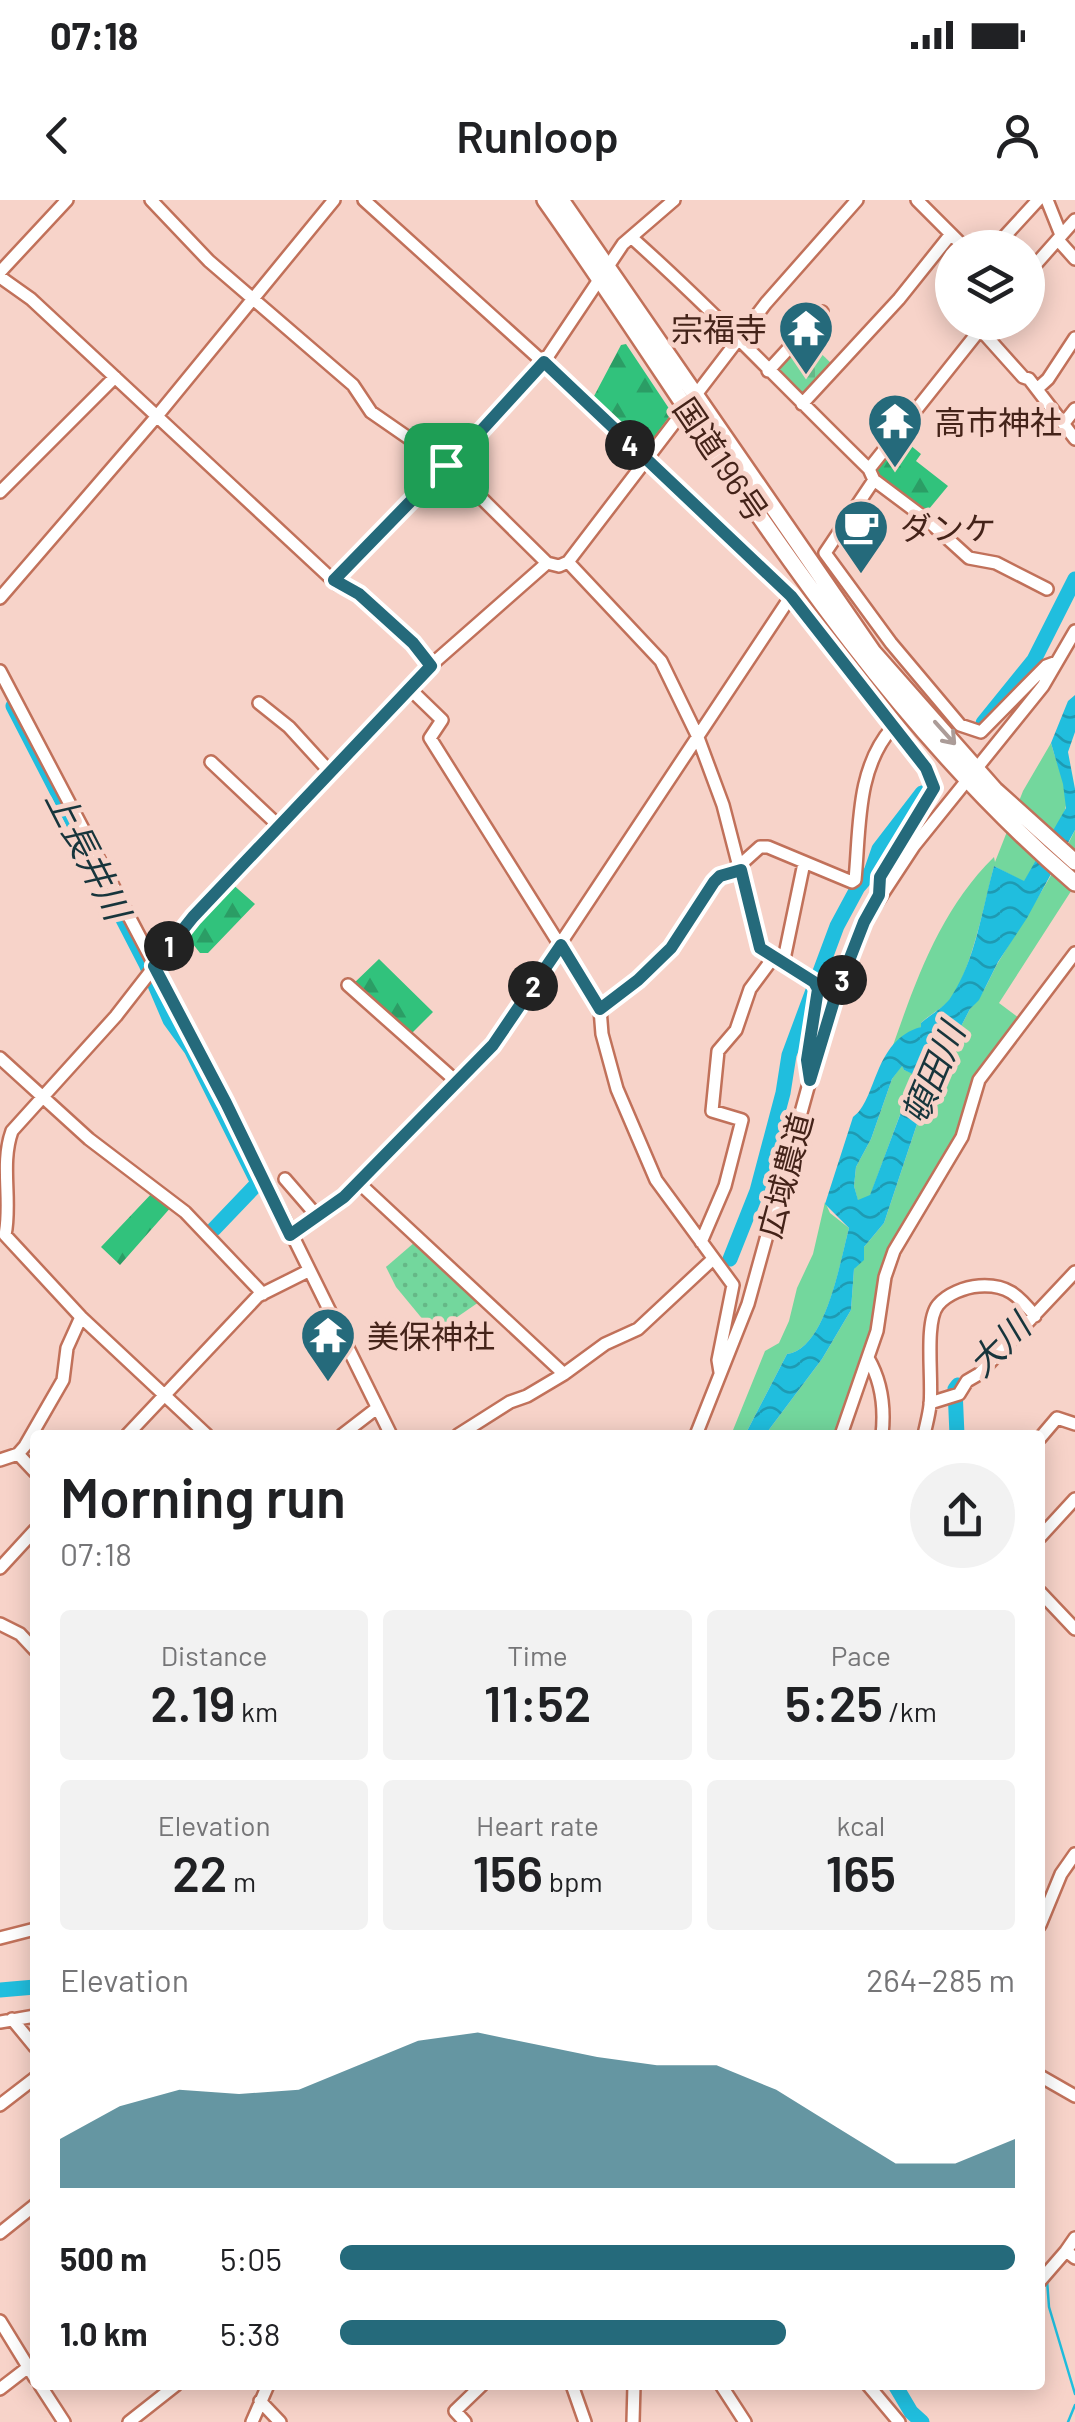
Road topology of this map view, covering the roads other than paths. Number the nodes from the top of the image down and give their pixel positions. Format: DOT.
graph roads {
  1 [pos="67,200"];
  2 [pos="151,200"];
  3 [pos="334,200"];
  4 [pos="364,200"];
  5 [pos="545,200"];
  6 [pos="561,200"];
  7 [pos="674,200"];
  8 [pos="856,200"];
  9 [pos="918,200"];
  10 [pos="1038,200"];
  11 [pos="1046,200"];
  12 [pos="1075,220"];
  13 [pos="947,230"];
  14 [pos="1010,230"];
  15 [pos="631,238"];
  16 [pos="1059,238"];
  17 [pos="935,253"];
  18 [pos="1045,254"];
  19 [pos="1075,259"];
  20 [pos="603,272"];
  21 [pos="0,275"];
  22 [pos="253,299"];
  23 [pos="822,312"];
  24 [pos="1075,338"];
  25 [pos="972,340"];
  26 [pos="995,340"];
  27 [pos="738,342"];
  28 [pos="544,362"];
  29 [pos="768,371"];
  30 [pos="115,378"];
  31 [pos="1037,389"];
  32 [pos="690,402"];
  33 [pos="802,404"];
  34 [pos="1075,408"];
  35 [pos="157,416"];
  36 [pos="1064,424"];
  37 [pos="1075,439"];
  38 [pos="646,461"];
  39 [pos="448,466"];
  40 [pos="871,475"];
  41 [pos="0,492"];
  42 [pos="568,562"];
  43 [pos="546,564"];
  44 [pos="334,580"];
  45 [pos="1047,589"];
  46 [pos="791,596"];
  47 [pos="0,598"];
  48 [pos="1075,630"];
  49 [pos="1058,662"];
  50 [pos="431,666"];
  51 [pos="0,670"];
  52 [pos="410,689"];
  53 [pos="5,695"];
  54 [pos="259,703"];
  55 [pos="892,728"];
  56 [pos="697,735"];
  57 [pos="211,762"];
  58 [pos="331,773"];
  59 [pos="972,777"];
  60 [pos="280,827"];
  61 [pos="804,862"];
  62 [pos="741,868"];
  63 [pos="1073,875"];
  64 [pos="879,895"];
  65 [pos="561,945"];
  66 [pos="1075,953"];
  67 [pos="778,961"];
  68 [pos="154,966"];
  69 [pos="348,985"];
  70 [pos="600,1009"];
  71 [pos="0,1058"];
  72 [pos="810,1080"];
  73 [pos="457,1082"];
  74 [pos="44,1097"];
  75 [pos="4,1171"];
  76 [pos="286,1180"];
  77 [pos="359,1183"];
  78 [pos="318,1216"];
  79 [pos="290,1235"];
  80 [pos="701,1242"];
  81 [pos="713,1258"];
  82 [pos="308,1270"];
  83 [pos="1075,1272"];
  84 [pos="263,1294"];
  85 [pos="1035,1316"];
  86 [pos="82,1317"];
  87 [pos="868,1358"];
  88 [pos="564,1374"];
  89 [pos="720,1378"];
  90 [pos="166,1394"];
  91 [pos="930,1403"];
  92 [pos="377,1408"];
  93 [pos="1075,1424"];
  94 [pos="33,1430"];
  95 [pos="132,1430"];
  96 [pos="202,1430"];
  97 [pos="348,1430"];
  98 [pos="388,1430"];
  99 [pos="466,1430"];
  100 [pos="698,1430"];
  101 [pos="844,1430"];
  102 [pos="882,1430"];
  103 [pos="925,1430"];
  104 [pos="1045,1432"];
  105 [pos="30,1434"];
  106 [pos="18,1454"];
  107 [pos="0,1460"];
  108 [pos="30,1467"];
  109 [pos="1075,1499"];
  110 [pos="1045,1532"];
  111 [pos="30,1535"];
  112 [pos="0,1568"];
  113 [pos="1045,1597"];
  114 [pos="0,1624"];
  115 [pos="1075,1629"];
  116 [pos="30,1645"];
  117 [pos="1075,1854"];
  118 [pos="1045,1901"];
  119 [pos="30,1929"];
  120 [pos="0,1938"];
  121 [pos="6,2020"];
  122 [pos="30,2043"];
  123 [pos="1045,2079"];
  124 [pos="30,2082"];
  125 [pos="1075,2096"];
  126 [pos="0,2105"];
  127 [pos="30,2209"];
  128 [pos="0,2232"];
  129 [pos="1075,2238"];
  130 [pos="1070,2254"];
  131 [pos="1045,2276"];
  132 [pos="0,2321"];
  133 [pos="30,2365"];
  134 [pos="30,2371"];
  135 [pos="0,2389"];
  136 [pos="43,2390"];
  137 [pos="170,2390"];
  138 [pos="266,2390"];
  139 [pos="476,2390"];
  140 [pos="574,2390"];
  141 [pos="634,2390"];
  142 [pos="724,2390"];
  143 [pos="872,2390"];
  144 [pos="260,2401"];
  145 [pos="64,2422"];
  146 [pos="129,2422"];
  147 [pos="252,2422"];
  148 [pos="280,2422"];
  149 [pos="465,2422"];
  150 [pos="585,2422"];
  151 [pos="632,2422"];
  152 [pos="745,2422"];
  153 [pos="899,2422"];
  1 -- 21 [label="street"];
  2 -- 22 [label="street"];
  3 -- 22 [label="street"];
  4 -- 28 [label="street"];
  5 -- 20 [label="highway, 国道196号"];
  6 -- 20 [label="highway, 国道196号"];
  7 -- 15 [label="street"];
  8 -- 27 [label="street"];
  9 -- 13 [label="street"];
  10 -- 14 [label="street"];
  11 -- 16 [label="street"];
  12 -- 16 [label="street"];
  15 -- 20 [label="street"];
  15 -- 27 [label="street"];
  16 -- 18 [label="street"];
  16 -- 19 [label="street"];
  17 -- 33 [label="street"];
  20 -- 28 [label="street"];
  20 -- 32 [label="highway, 国道196号"];
  21 -- 30 [label="street"];
  22 -- 35 [label="street"];
  22 -- 39 [label="street"];
  23 -- 29 [label="street"];
  24 -- 31 [label="street"];
  25 -- 40 [label="street"];
  26 -- 31 [label="street"];
  27 -- 29 [label="street"];
  27 -- 32 [label="street"];
  28 -- 38 [label="street"];
  28 -- 39 [label="street"];
  29 -- 33 [label="street"];
  30 -- 35 [label="street"];
  30 -- 41 [label="street"];
  31 -- 36 [label="street"];
  32 -- 38 [label="street"];
  32 -- 59 [label="highway, 国道196号"];
  33 -- 40 [label="street"];
  34 -- 36 [label="street"];
  35 -- 44 [label="street"];
  35 -- 47 [label="street"];
  36 -- 37 [label="street"];
  38 -- 42 [label="street"];
  38 -- 46 [label="street"];
  39 -- 43 [label="street"];
  39 -- 44 [label="street"];
  40 -- 45 [label="street"];
  40 -- 49 [label="street"];
  42 -- 43 [label="street"];
  42 -- 56 [label="street"];
  43 -- 50 [label="street"];
  44 -- 50 [label="street"];
  46 -- 55 [label="street"];
  46 -- 56 [label="street"];
  48 -- 49 [label="street"];
  49 -- 59 [label="street, 広域農道"];
  50 -- 52 [label="street"];
  51 -- 53 [label="street"];
  52 -- 58 [label="street"];
  52 -- 65 [label="street"];
  53 -- 68 [label="street"];
  54 -- 58 [label="street"];
  55 -- 61 [label="street"];
  55 -- 64 [label="street"];
  56 -- 62 [label="street"];
  56 -- 65 [label="street"];
  57 -- 60 [label="street"];
  58 -- 60 [label="street"];
  59 -- 63 [label="highway, 国道196号"];
  59 -- 64 [label="street, 広域農道"];
  60 -- 68 [label="street"];
  61 -- 62 [label="street"];
  61 -- 67 [label="street"];
  62 -- 67 [label="street"];
  62 -- 70 [label="street"];
  64 -- 72 [label="street, 広域農道"];
  65 -- 70 [label="street"];
  65 -- 73 [label="street"];
  66 -- 87 [label="street"];
  67 -- 72 [label="street"];
  67 -- 80 [label="street"];
  68 -- 74 [label="street"];
  68 -- 79 [label="street"];
  69 -- 73 [label="street"];
  70 -- 80 [label="street"];
  71 -- 74 [label="street"];
  72 -- 89 [label="street, 広域農道"];
  73 -- 77 [label="street"];
  74 -- 75 [label="street"];
  74 -- 84 [label="street"];
  75 -- 86 [label="street"];
  76 -- 78 [label="street"];
  77 -- 78 [label="street"];
  77 -- 88 [label="street"];
  78 -- 79 [label="street"];
  79 -- 82 [label="street"];
  80 -- 81 [label="street"];
  81 -- 88 [label="street"];
  81 -- 89 [label="street"];
  82 -- 84 [label="street"];
  82 -- 92 [label="street"];
  83 -- 85 [label="street"];
  84 -- 90 [label="street"];
  85 -- 91 [label="street"];
  85 -- 91 [label="street"];
  86 -- 90 [label="street"];
  86 -- 94 [label="street"];
  87 -- 101 [label="street"];
  87 -- 102 [label="street"];
  88 -- 99 [label="street"];
  89 -- 100 [label="street, 広域農道"];
  90 -- 95 [label="street"];
  90 -- 96 [label="street"];
  91 -- 103 [label="street"];
  92 -- 97 [label="street"];
  92 -- 98 [label="street"];
  93 -- 104 [label="street"];
  105 -- 106 [label="street"];
  106 -- 107 [label="street"];
  106 -- 108 [label="street"];
  109 -- 110 [label="street"];
  111 -- 112 [label="street"];
  113 -- 115 [label="street"];
  114 -- 116 [label="street"];
  117 -- 118 [label="street"];
  119 -- 120 [label="street"];
  121 -- 122 [label="street"];
  123 -- 125 [label="street"];
  124 -- 126 [label="street"];
  127 -- 128 [label="street"];
  129 -- 130 [label="street"];
  130 -- 131 [label="street"];
  132 -- 133 [label="street"];
  134 -- 135 [label="street"];
  136 -- 145 [label="street"];
  137 -- 146 [label="street"];
  138 -- 144 [label="street"];
  139 -- 149 [label="street"];
  140 -- 150 [label="street"];
  141 -- 151 [label="street"];
  142 -- 152 [label="street"];
  143 -- 153 [label="street"];
  144 -- 147 [label="street"];
  144 -- 148 [label="street"];
}
